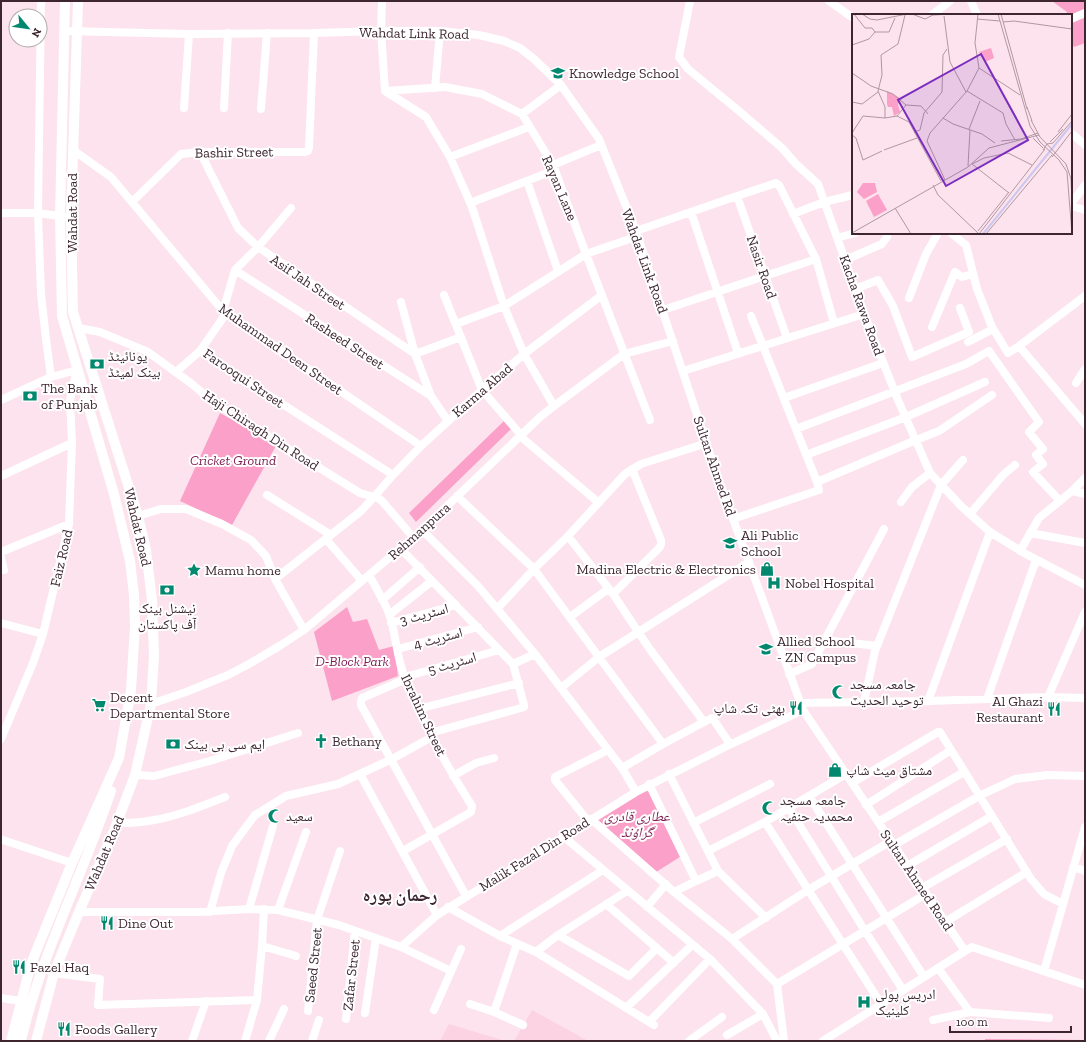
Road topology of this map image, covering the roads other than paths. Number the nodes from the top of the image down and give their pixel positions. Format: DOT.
graph roads {
  1 [pos="40,1"];
  2 [pos="65,1"];
  3 [pos="78,1"];
  4 [pos="382,1"];
  5 [pos="690,1"];
  6 [pos="829,1"];
  7 [pos="950,1"];
  8 [pos="971,1"];
  9 [pos="1085,13"];
  10 [pos="933,14"];
  11 [pos="977,14"];
  12 [pos="852,17"];
  13 [pos="1072,19"];
  14 [pos="65,31"];
  15 [pos="78,31"];
  16 [pos="381,31"];
  17 [pos="440,31"];
  18 [pos="228,33"];
  19 [pos="267,33"];
  20 [pos="314,33"];
  21 [pos="189,34"];
  22 [pos="561,85"];
  23 [pos="435,88"];
  24 [pos="385,91"];
  25 [pos="184,108"];
  26 [pos="224,108"];
  27 [pos="261,109"];
  28 [pos="522,114"];
  29 [pos="529,127"];
  30 [pos="1072,134"];
  31 [pos="602,145"];
  32 [pos="1085,145"];
  33 [pos="73,150"];
  34 [pos="200,152"];
  35 [pos="450,157"];
  36 [pos="554,167"];
  37 [pos="527,181"];
  38 [pos="1085,185"];
  39 [pos="852,195"];
  40 [pos="737,196"];
  41 [pos="1072,200"];
  42 [pos="132,202"];
  43 [pos="824,202"];
  44 [pos="470,203"];
  45 [pos="291,208"];
  46 [pos="1085,210"];
  47 [pos="691,212"];
  48 [pos="1,213"];
  49 [pos="38,213"];
  50 [pos="792,214"];
  51 [pos="60,216"];
  52 [pos="71,217"];
  53 [pos="637,233"];
  54 [pos="852,234"];
  55 [pos="937,234"];
  56 [pos="952,234"];
  57 [pos="886,237"];
  58 [pos="837,238"];
  59 [pos="258,247"];
  60 [pos="586,254"];
  61 [pos="816,259"];
  62 [pos="845,260"];
  63 [pos="235,270"];
  64 [pos="558,271"];
  65 [pos="973,274"];
  66 [pos="765,276"];
  67 [pos="855,289"];
  68 [pos="718,292"];
  69 [pos="602,295"];
  70 [pos="444,296"];
  71 [pos="1085,296"];
  72 [pos="909,298"];
  73 [pos="401,302"];
  74 [pos="504,306"];
  75 [pos="960,308"];
  76 [pos="663,310"];
  77 [pos="223,311"];
  78 [pos="864,314"];
  79 [pos="751,316"];
  80 [pos="834,323"];
  81 [pos="456,324"];
  82 [pos="932,327"];
  83 [pos="78,328"];
  84 [pos="993,330"];
  85 [pos="461,337"];
  86 [pos="787,338"];
  87 [pos="673,341"];
  88 [pos="968,342"];
  89 [pos="763,345"];
  90 [pos="1019,346"];
  91 [pos="200,351"];
  92 [pos="738,353"];
  93 [pos="415,354"];
  94 [pos="524,354"];
  95 [pos="624,354"];
  96 [pos="883,363"];
  97 [pos="90,365"];
  98 [pos="1085,369"];
  99 [pos="77,370"];
  100 [pos="683,371"];
  101 [pos="176,372"];
  102 [pos="51,377"];
  103 [pos="985,382"];
  104 [pos="1076,383"];
  105 [pos="482,390"];
  106 [pos="895,391"];
  107 [pos="992,395"];
  108 [pos="431,396"];
  109 [pos="784,398"];
  110 [pos="1,400"];
  111 [pos="554,406"];
  112 [pos="906,417"];
  113 [pos="650,420"];
  114 [pos="448,421"];
  115 [pos="1085,424"];
  116 [pos="796,429"];
  117 [pos="520,436"];
  118 [pos="916,440"];
  119 [pos="72,443"];
  120 [pos="707,443"];
  121 [pos="421,446"];
  122 [pos="806,455"];
  123 [pos="963,460"];
  124 [pos="1015,465"];
  125 [pos="632,469"];
  126 [pos="930,473"];
  127 [pos="392,475"];
  128 [pos="1,476"];
  129 [pos="1085,478"];
  130 [pos="817,482"];
  131 [pos="942,485"];
  132 [pos="1072,491"];
  133 [pos="1085,494"];
  134 [pos="267,495"];
  135 [pos="457,496"];
  136 [pos="374,497"];
  137 [pos="1060,501"];
  138 [pos="901,502"];
  139 [pos="599,503"];
  140 [pos="970,514"];
  141 [pos="138,516"];
  142 [pos="733,519"];
  143 [pos="69,524"];
  144 [pos="884,529"];
  145 [pos="422,530"];
  146 [pos="990,532"];
  147 [pos="1030,533"];
  148 [pos="568,536"];
  149 [pos="328,537"];
  150 [pos="413,537"];
  151 [pos="1085,543"];
  152 [pos="400,548"];
  153 [pos="1020,551"];
  154 [pos="1,552"];
  155 [pos="1,558"];
  156 [pos="1036,560"];
  157 [pos="749,562"];
  158 [pos="420,568"];
  159 [pos="534,569"];
  160 [pos="4,570"];
  161 [pos="369,575"];
  162 [pos="275,578"];
  163 [pos="362,581"];
  164 [pos="432,581"];
  165 [pos="1085,584"];
  166 [pos="610,592"];
  167 [pos="382,600"];
  168 [pos="456,605"];
  169 [pos="497,609"];
  170 [pos="1085,612"];
  171 [pos="570,617"];
  172 [pos="390,619"];
  173 [pos="1,623"];
  174 [pos="478,627"];
  175 [pos="304,630"];
  176 [pos="638,632"];
  177 [pos="43,634"];
  178 [pos="824,640"];
  179 [pos="877,646"];
  180 [pos="398,649"];
  181 [pos="499,650"];
  182 [pos="535,654"];
  183 [pos="599,657"];
  184 [pos="513,664"];
  185 [pos="789,674"];
  186 [pos="405,678"];
  187 [pos="519,683"];
  188 [pos="561,688"];
  189 [pos="1048,697"];
  190 [pos="1085,698"];
  191 [pos="987,699"];
  192 [pos="928,701"];
  193 [pos="864,702"];
  194 [pos="151,704"];
  195 [pos="801,706"];
  196 [pos="418,709"];
  197 [pos="704,722"];
  198 [pos="298,733"];
  199 [pos="431,735"];
  200 [pos="1,739"];
  201 [pos="663,744"];
  202 [pos="730,744"];
  203 [pos="608,750"];
  204 [pos="951,750"];
  205 [pos="119,758"];
  206 [pos="494,758"];
  207 [pos="392,759"];
  208 [pos="622,768"];
  209 [pos="964,772"];
  210 [pos="360,774"];
  211 [pos="669,774"];
  212 [pos="846,774"];
  213 [pos="135,775"];
  214 [pos="454,776"];
  215 [pos="1085,776"];
  216 [pos="852,782"];
  217 [pos="649,784"];
  218 [pos="770,784"];
  219 [pos="636,792"];
  220 [pos="809,796"];
  221 [pos="979,796"];
  222 [pos="225,797"];
  223 [pos="866,805"];
  224 [pos="789,808"];
  225 [pos="992,816"];
  226 [pos="589,820"];
  227 [pos="765,822"];
  228 [pos="878,822"];
  229 [pos="117,823"];
  230 [pos="693,823"];
  231 [pos="274,826"];
  232 [pos="1085,827"];
  233 [pos="306,832"];
  234 [pos="433,834"];
  235 [pos="564,837"];
  236 [pos="1007,839"];
  237 [pos="1,840"];
  238 [pos="892,843"];
  239 [pos="340,851"];
  240 [pos="403,851"];
  241 [pos="708,851"];
  242 [pos="72,863"];
  243 [pos="852,864"];
  244 [pos="908,866"];
  245 [pos="1073,867"];
  246 [pos="603,870"];
  247 [pos="718,871"];
  248 [pos="1085,871"];
  249 [pos="1027,872"];
  250 [pos="831,877"];
  251 [pos="696,881"];
  252 [pos="666,884"];
  253 [pos="808,890"];
  254 [pos="627,891"];
  255 [pos="924,891"];
  256 [pos="674,892"];
  257 [pos="466,896"];
  258 [pos="606,904"];
  259 [pos="1063,904"];
  260 [pos="448,907"];
  261 [pos="647,907"];
  262 [pos="249,909"];
  263 [pos="264,909"];
  264 [pos="278,910"];
  265 [pos="79,912"];
  266 [pos="210,912"];
  267 [pos="437,915"];
  268 [pos="766,918"];
  269 [pos="886,918"];
  270 [pos="318,920"];
  271 [pos="945,922"];
  272 [pos="355,931"];
  273 [pos="865,931"];
  274 [pos="558,935"];
  275 [pos="500,936"];
  276 [pos="376,938"];
  277 [pos="732,939"];
  278 [pos="517,944"];
  279 [pos="843,944"];
  280 [pos="692,945"];
  281 [pos="262,946"];
  282 [pos="400,946"];
  283 [pos="657,948"];
  284 [pos="460,949"];
  285 [pos="965,951"];
  286 [pos="536,952"];
  287 [pos="296,956"];
  288 [pos="710,959"];
  289 [pos="674,963"];
  290 [pos="938,968"];
  291 [pos="451,971"];
  292 [pos="1044,971"];
  293 [pos="54,974"];
  294 [pos="924,977"];
  295 [pos="777,984"];
  296 [pos="1085,985"];
  297 [pos="903,990"];
  298 [pos="1,998"];
  299 [pos="257,1000"];
  300 [pos="21,1001"];
  301 [pos="206,1002"];
  302 [pos="470,1004"];
  303 [pos="881,1004"];
  304 [pos="626,1008"];
  305 [pos="284,1009"];
  306 [pos="308,1010"];
  307 [pos="434,1010"];
  308 [pos="494,1012"];
  309 [pos="970,1012"];
  310 [pos="365,1013"];
  311 [pos="763,1014"];
  312 [pos="722,1017"];
  313 [pos="1049,1018"];
  314 [pos="346,1019"];
  315 [pos="319,1020"];
  316 [pos="933,1020"];
  317 [pos="524,1025"];
  318 [pos="727,1035"];
  319 [pos="11,1041"];
  320 [pos="21,1041"];
  321 [pos="36,1041"];
  322 [pos="192,1041"];
  323 [pos="245,1041"];
  324 [pos="269,1041"];
  325 [pos="312,1041"];
  326 [pos="690,1041"];
  327 [pos="777,1041"];
  328 [pos="784,1041"];
  329 [pos="823,1041"];
  1 -- 49 [label="street"];
  2 -- 14 [label="main road, Wahdat Road"];
  3 -- 15 [label="main road, Wahdat Road"];
  4 -- 16 [label="street"];
  5 -- 43 [label="street, Kacha Rawa Road"];
  6 -- 12 [label="street"];
  7 -- 10 [label="street"];
  8 -- 11 [label="street"];
  9 -- 13 [label="street"];
  14 -- 15 [label="street, Wahdat Link Road"];
  14 -- 51 [label="main road, Wahdat Road"];
  15 -- 21 [label="street, Wahdat Link Road"];
  15 -- 33 [label="main road, Wahdat Road"];
  16 -- 17 [label="street, Wahdat Link Road"];
  16 -- 20 [label="street, Wahdat Link Road"];
  16 -- 24 [label="street"];
  17 -- 22 [label="street, Wahdat Link Road"];
  17 -- 23 [label="street"];
  18 -- 19 [label="street, Wahdat Link Road"];
  18 -- 21 [label="street, Wahdat Link Road"];
  18 -- 26 [label="street"];
  19 -- 20 [label="street, Wahdat Link Road"];
  19 -- 27 [label="street"];
  20 -- 34 [label="street, Bashir Street"];
  21 -- 25 [label="street"];
  22 -- 28 [label="street"];
  22 -- 31 [label="street, Wahdat Link Road"];
  23 -- 24 [label="street"];
  23 -- 28 [label="street"];
  24 -- 35 [label="street"];
  28 -- 29 [label="street, Rayan Lane"];
  29 -- 35 [label="street"];
  29 -- 36 [label="street, Rayan Lane"];
  30 -- 32 [label="street"];
  31 -- 36 [label="street"];
  31 -- 53 [label="street, Wahdat Link Road"];
  33 -- 42 [label="street, Muhammad Deen Street"];
  33 -- 52 [label="main road, Wahdat Road"];
  34 -- 42 [label="street, Bashir Street"];
  34 -- 59 [label="street, Asif Jah Street"];
  35 -- 44 [label="street"];
  36 -- 37 [label="street"];
  36 -- 60 [label="street, Rayan Lane"];
  37 -- 44 [label="street"];
  37 -- 64 [label="street"];
  38 -- 41 [label="street"];
  39 -- 43 [label="street"];
  40 -- 47 [label="street"];
  40 -- 50 [label="street"];
  40 -- 66 [label="street, Nasir Road"];
  41 -- 46 [label="street"];
  42 -- 77 [label="street, Muhammad Deen Street"];
  43 -- 50 [label="street"];
  43 -- 58 [label="street, Kacha Rawa Road"];
  44 -- 74 [label="street"];
  45 -- 59 [label="street, Farooqui Street"];
  47 -- 53 [label="street"];
  47 -- 68 [label="street"];
  48 -- 49 [label="street"];
  49 -- 51 [label="street"];
  49 -- 102 [label="street"];
  50 -- 61 [label="street"];
  51 -- 52 [label="street"];
  51 -- 99 [label="main road, Wahdat Road"];
  52 -- 83 [label="main road, Wahdat Road"];
  53 -- 60 [label="street"];
  53 -- 76 [label="street, Wahdat Link Road"];
  54 -- 58 [label="street"];
  55 -- 72 [label="street"];
  56 -- 65 [label="street"];
  57 -- 62 [label="street"];
  58 -- 62 [label="street, Kacha Rawa Road"];
  59 -- 63 [label="street, Farooqui Street"];
  59 -- 93 [label="street, Asif Jah Street"];
  60 -- 64 [label="street"];
  60 -- 69 [label="street, Rayan Lane"];
  61 -- 66 [label="street"];
  61 -- 80 [label="street"];
  62 -- 67 [label="street, Kacha Rawa Road"];
  63 -- 77 [label="street, Farooqui Street"];
  63 -- 108 [label="street, Rasheed Street"];
  64 -- 74 [label="street"];
  65 -- 82 [label="street"];
  65 -- 84 [label="street"];
  66 -- 68 [label="street"];
  66 -- 86 [label="street, Nasir Road"];
  67 -- 75 [label="street"];
  67 -- 78 [label="street, Kacha Rawa Road"];
  68 -- 76 [label="street"];
  68 -- 92 [label="street"];
  69 -- 94 [label="street, Karma Abad"];
  69 -- 95 [label="street, Rayan Lane"];
  70 -- 81 [label="street"];
  71 -- 90 [label="street"];
  73 -- 93 [label="street"];
  74 -- 81 [label="street"];
  74 -- 94 [label="street"];
  76 -- 87 [label="street, Wahdat Link Road"];
  77 -- 91 [label="street, Farooqui Street"];
  77 -- 121 [label="street, Muhammad Deen Street"];
  78 -- 80 [label="street"];
  78 -- 96 [label="street, Kacha Rawa Road"];
  79 -- 89 [label="street"];
  80 -- 86 [label="street"];
  81 -- 85 [label="street"];
  83 -- 97 [label="main road, Wahdat Road"];
  83 -- 101 [label="street, Haji Chiragh Din Road"];
  84 -- 88 [label="street"];
  84 -- 90 [label="street"];
  85 -- 93 [label="street"];
  85 -- 105 [label="street"];
  86 -- 89 [label="street"];
  87 -- 95 [label="street, Rehmanpura"];
  87 -- 100 [label="street, Sultan Ahmed Rd"];
  89 -- 92 [label="street"];
  89 -- 109 [label="street"];
  90 -- 115 [label="street"];
  91 -- 101 [label="street"];
  91 -- 127 [label="street, Farooqui Street"];
  92 -- 100 [label="street"];
  93 -- 108 [label="street"];
  94 -- 105 [label="street, Karma Abad"];
  94 -- 111 [label="street"];
  95 -- 111 [label="street, Rehmanpura"];
  95 -- 113 [label="street, Rayan Lane"];
  96 -- 106 [label="street, Kacha Rawa Road"];
  96 -- 109 [label="street"];
  97 -- 99 [label="main road"];
  97 -- 141 [label="main road, Wahdat Road"];
  98 -- 104 [label="street"];
  99 -- 102 [label="street"];
  99 -- 119 [label="street, Faiz Road"];
  99 -- 205 [label="main road, Wahdat Road"];
  100 -- 120 [label="street, Sultan Ahmed Rd"];
  101 -- 136 [label="street, Haji Chiragh Din Road"];
  102 -- 110 [label="street"];
  103 -- 112 [label="street"];
  105 -- 114 [label="street, Karma Abad"];
  105 -- 117 [label="street"];
  106 -- 112 [label="street, Kacha Rawa Road"];
  106 -- 116 [label="street"];
  106 -- 137 [label="street"];
  107 -- 118 [label="street"];
  108 -- 114 [label="street, Rasheed Street"];
  109 -- 116 [label="street"];
  111 -- 117 [label="street, Rehmanpura"];
  112 -- 118 [label="street, Kacha Rawa Road"];
  112 -- 122 [label="street"];
  114 -- 121 [label="street, Karma Abad"];
  116 -- 122 [label="street"];
  117 -- 135 [label="street, Rehmanpura"];
  117 -- 139 [label="street"];
  118 -- 126 [label="street, Kacha Rawa Road"];
  118 -- 130 [label="street"];
  119 -- 128 [label="street"];
  119 -- 143 [label="street, Faiz Road"];
  120 -- 125 [label="street"];
  120 -- 142 [label="street, Sultan Ahmed Rd"];
  121 -- 127 [label="street, Karma Abad"];
  122 -- 130 [label="street"];
  123 -- 131 [label="street"];
  124 -- 140 [label="street"];
  125 -- 139 [label="street"];
  125 -- 166 [label="street"];
  126 -- 131 [label="street, Kacha Rawa Road"];
  126 -- 138 [label="street"];
  127 -- 136 [label="street, Karma Abad"];
  129 -- 132 [label="street"];
  130 -- 142 [label="street"];
  131 -- 140 [label="street, Kacha Rawa Road"];
  131 -- 179 [label="street"];
  132 -- 133 [label="street"];
  132 -- 137 [label="street"];
  134 -- 149 [label="street"];
  135 -- 145 [label="street, Rehmanpura"];
  135 -- 159 [label="street"];
  136 -- 149 [label="street, Karma Abad"];
  136 -- 150 [label="street, Haji Chiragh Din Road"];
  137 -- 147 [label="street"];
  139 -- 148 [label="street"];
  140 -- 146 [label="street, Kacha Rawa Road"];
  141 -- 162 [label="street"];
  141 -- 194 [label="main road, Wahdat Road"];
  142 -- 157 [label="street, Sultan Ahmed Rd"];
  143 -- 154 [label="street"];
  143 -- 177 [label="street, Faiz Road"];
  144 -- 178 [label="street"];
  145 -- 150 [label="street, Rehmanpura"];
  145 -- 169 [label="street"];
  146 -- 153 [label="street, Kacha Rawa Road"];
  146 -- 192 [label="street"];
  147 -- 151 [label="street"];
  147 -- 153 [label="street"];
  148 -- 159 [label="street"];
  148 -- 166 [label="street"];
  149 -- 162 [label="street, Karma Abad"];
  149 -- 163 [label="street"];
  150 -- 152 [label="street, Rehmanpura"];
  152 -- 158 [label="street"];
  152 -- 161 [label="street, Rehmanpura"];
  153 -- 156 [label="street, Kacha Rawa Road"];
  155 -- 160 [label="street"];
  156 -- 165 [label="street, Kacha Rawa Road"];
  156 -- 191 [label="street"];
  157 -- 176 [label="street"];
  157 -- 185 [label="street, Sultan Ahmed Rd"];
  158 -- 164 [label="street"];
  158 -- 167 [label="street"];
  159 -- 169 [label="street"];
  159 -- 171 [label="street"];
  161 -- 163 [label="street, Rehmanpura"];
  161 -- 167 [label="street, Ibrahim Street"];
  162 -- 175 [label="street"];
  163 -- 175 [label="street, Rehmanpura"];
  164 -- 168 [label="street"];
  164 -- 172 [label="street"];
  166 -- 171 [label="street"];
  166 -- 176 [label="street"];
  167 -- 172 [label="street, Ibrahim Street"];
  168 -- 172 [label="street, اسٹریٹ 3"];
  168 -- 174 [label="street"];
  169 -- 182 [label="street"];
  170 -- 189 [label="street"];
  171 -- 183 [label="street"];
  172 -- 180 [label="street, Ibrahim Street"];
  173 -- 177 [label="street"];
  174 -- 180 [label="street, اسٹریٹ 4"];
  174 -- 181 [label="street"];
  175 -- 194 [label="street, Rehmanpura"];
  176 -- 183 [label="street"];
  176 -- 197 [label="street"];
  177 -- 200 [label="street, Faiz Road"];
  178 -- 179 [label="street"];
  178 -- 185 [label="street"];
  179 -- 193 [label="street"];
  180 -- 186 [label="street, Ibrahim Street"];
  181 -- 184 [label="street"];
  181 -- 186 [label="street, اسٹریٹ 5"];
  182 -- 184 [label="street"];
  182 -- 188 [label="street"];
  183 -- 188 [label="street"];
  183 -- 201 [label="street"];
  184 -- 187 [label="street"];
  185 -- 195 [label="street, Sultan Ahmed Rd"];
  186 -- 196 [label="street, Ibrahim Street"];
  186 -- 207 [label="street, اسٹریٹ 5"];
  187 -- 196 [label="street"];
  187 -- 199 [label="street"];
  188 -- 203 [label="street"];
  189 -- 190 [label="street"];
  189 -- 191 [label="street"];
  191 -- 192 [label="street"];
  192 -- 193 [label="street"];
  193 -- 195 [label="street"];
  194 -- 213 [label="main road, Wahdat Road"];
  195 -- 202 [label="street, Malik Fazal Din Road"];
  195 -- 212 [label="street, Sultan Ahmed Road"];
  196 -- 199 [label="street, Ibrahim Street"];
  197 -- 201 [label="street"];
  197 -- 202 [label="street"];
  198 -- 213 [label="street"];
  199 -- 207 [label="street"];
  199 -- 214 [label="street, Ibrahim Street"];
  201 -- 208 [label="street"];
  202 -- 211 [label="street, Malik Fazal Din Road"];
  203 -- 208 [label="street"];
  203 -- 226 [label="street"];
  204 -- 209 [label="street"];
  204 -- 216 [label="street"];
  204 -- 223 [label="street"];
  205 -- 242 [label="main road, Wahdat Road"];
  205 -- 320 [label="main road"];
  206 -- 214 [label="street"];
  207 -- 210 [label="street"];
  207 -- 234 [label="street"];
  208 -- 219 [label="street"];
  209 -- 221 [label="street"];
  209 -- 228 [label="street"];
  210 -- 240 [label="street"];
  210 -- 266 [label="street"];
  211 -- 217 [label="street, Malik Fazal Din Road"];
  211 -- 230 [label="street"];
  212 -- 216 [label="street, Sultan Ahmed Road"];
  212 -- 220 [label="street"];
  213 -- 229 [label="main road, Wahdat Road"];
  214 -- 234 [label="street, Ibrahim Street"];
  215 -- 221 [label="street"];
  216 -- 223 [label="street, Sultan Ahmed Road"];
  217 -- 219 [label="street, Malik Fazal Din Road"];
  217 -- 251 [label="street"];
  218 -- 230 [label="street"];
  219 -- 226 [label="street, Malik Fazal Din Road"];
  220 -- 224 [label="street"];
  220 -- 243 [label="street"];
  221 -- 225 [label="street"];
  221 -- 238 [label="street"];
  222 -- 229 [label="street"];
  223 -- 228 [label="street, Sultan Ahmed Road"];
  224 -- 227 [label="street"];
  224 -- 250 [label="street"];
  225 -- 236 [label="street"];
  225 -- 244 [label="street"];
  226 -- 235 [label="street, Malik Fazal Din Road"];
  226 -- 252 [label="street"];
  227 -- 241 [label="street"];
  227 -- 253 [label="street"];
  228 -- 238 [label="street, Sultan Ahmed Road"];
  229 -- 265 [label="main road, Wahdat Road"];
  230 -- 241 [label="street"];
  231 -- 262 [label="street"];
  232 -- 245 [label="street"];
  233 -- 264 [label="street"];
  234 -- 240 [label="street"];
  234 -- 257 [label="street"];
  235 -- 246 [label="street"];
  235 -- 257 [label="street, Malik Fazal Din Road"];
  236 -- 249 [label="street"];
  236 -- 255 [label="street"];
  237 -- 242 [label="street"];
  238 -- 243 [label="street"];
  238 -- 244 [label="street, Sultan Ahmed Road"];
  239 -- 270 [label="street, Saeed Street"];
  240 -- 267 [label="street"];
  241 -- 247 [label="street"];
  242 -- 300 [label="main road, Wahdat Road"];
  243 -- 250 [label="street"];
  243 -- 269 [label="street"];
  244 -- 255 [label="street, Sultan Ahmed Road"];
  245 -- 248 [label="street"];
  245 -- 259 [label="street"];
  246 -- 254 [label="street"];
  246 -- 275 [label="street"];
  247 -- 251 [label="street"];
  247 -- 268 [label="street"];
  249 -- 259 [label="street"];
  249 -- 271 [label="street"];
  250 -- 253 [label="street"];
  250 -- 273 [label="street"];
  251 -- 256 [label="street"];
  252 -- 256 [label="street"];
  252 -- 261 [label="street"];
  253 -- 268 [label="street"];
  253 -- 279 [label="street"];
  254 -- 258 [label="street"];
  254 -- 261 [label="street"];
  255 -- 269 [label="street"];
  255 -- 271 [label="street, Sultan Ahmed Road"];
  256 -- 277 [label="street"];
  257 -- 260 [label="street, Malik Fazal Din Road"];
  258 -- 274 [label="street"];
  258 -- 283 [label="street"];
  259 -- 292 [label="street"];
  260 -- 267 [label="street, Malik Fazal Din Road"];
  260 -- 275 [label="street"];
  261 -- 280 [label="street"];
  262 -- 263 [label="street"];
  262 -- 266 [label="street"];
  263 -- 264 [label="street"];
  263 -- 281 [label="street"];
  264 -- 270 [label="street"];
  265 -- 266 [label="street"];
  265 -- 293 [label="main road, Wahdat Road"];
  267 -- 282 [label="street, Malik Fazal Din Road"];
  268 -- 277 [label="street"];
  269 -- 273 [label="street"];
  269 -- 294 [label="street"];
  270 -- 272 [label="street"];
  270 -- 306 [label="street, Saeed Street"];
  271 -- 285 [label="street, Sultan Ahmed Road"];
  272 -- 276 [label="street"];
  272 -- 314 [label="street, Zafar Street"];
  273 -- 279 [label="street"];
  273 -- 297 [label="street"];
  274 -- 283 [label="street"];
  274 -- 286 [label="street"];
  275 -- 278 [label="street"];
  276 -- 282 [label="street"];
  276 -- 310 [label="street"];
  277 -- 295 [label="street"];
  278 -- 286 [label="street"];
  278 -- 308 [label="street"];
  279 -- 295 [label="street"];
  279 -- 303 [label="street"];
  280 -- 288 [label="street"];
  280 -- 289 [label="street"];
  281 -- 287 [label="street"];
  281 -- 299 [label="street"];
  282 -- 291 [label="street"];
  283 -- 289 [label="street"];
  284 -- 291 [label="street"];
  285 -- 290 [label="street"];
  285 -- 292 [label="street"];
  286 -- 304 [label="street"];
  288 -- 304 [label="street"];
  288 -- 311 [label="street"];
  289 -- 304 [label="street"];
  290 -- 294 [label="street"];
  290 -- 309 [label="street"];
  291 -- 307 [label="street"];
  292 -- 296 [label="street"];
  293 -- 301 [label="street"];
  293 -- 321 [label="main road, Wahdat Road"];
  294 -- 297 [label="street"];
  295 -- 328 [label="street"];
  297 -- 303 [label="street"];
  298 -- 300 [label="street"];
  299 -- 301 [label="street"];
  299 -- 323 [label="street"];
  300 -- 319 [label="main road, Wahdat Road"];
  301 -- 322 [label="street"];
  302 -- 308 [label="street"];
  303 -- 329 [label="street"];
  305 -- 324 [label="street"];
  308 -- 317 [label="street"];
  309 -- 313 [label="street"];
  309 -- 316 [label="street"];
  311 -- 318 [label="street"];
  311 -- 327 [label="street"];
  312 -- 326 [label="street"];
  315 -- 325 [label="street"];
}
